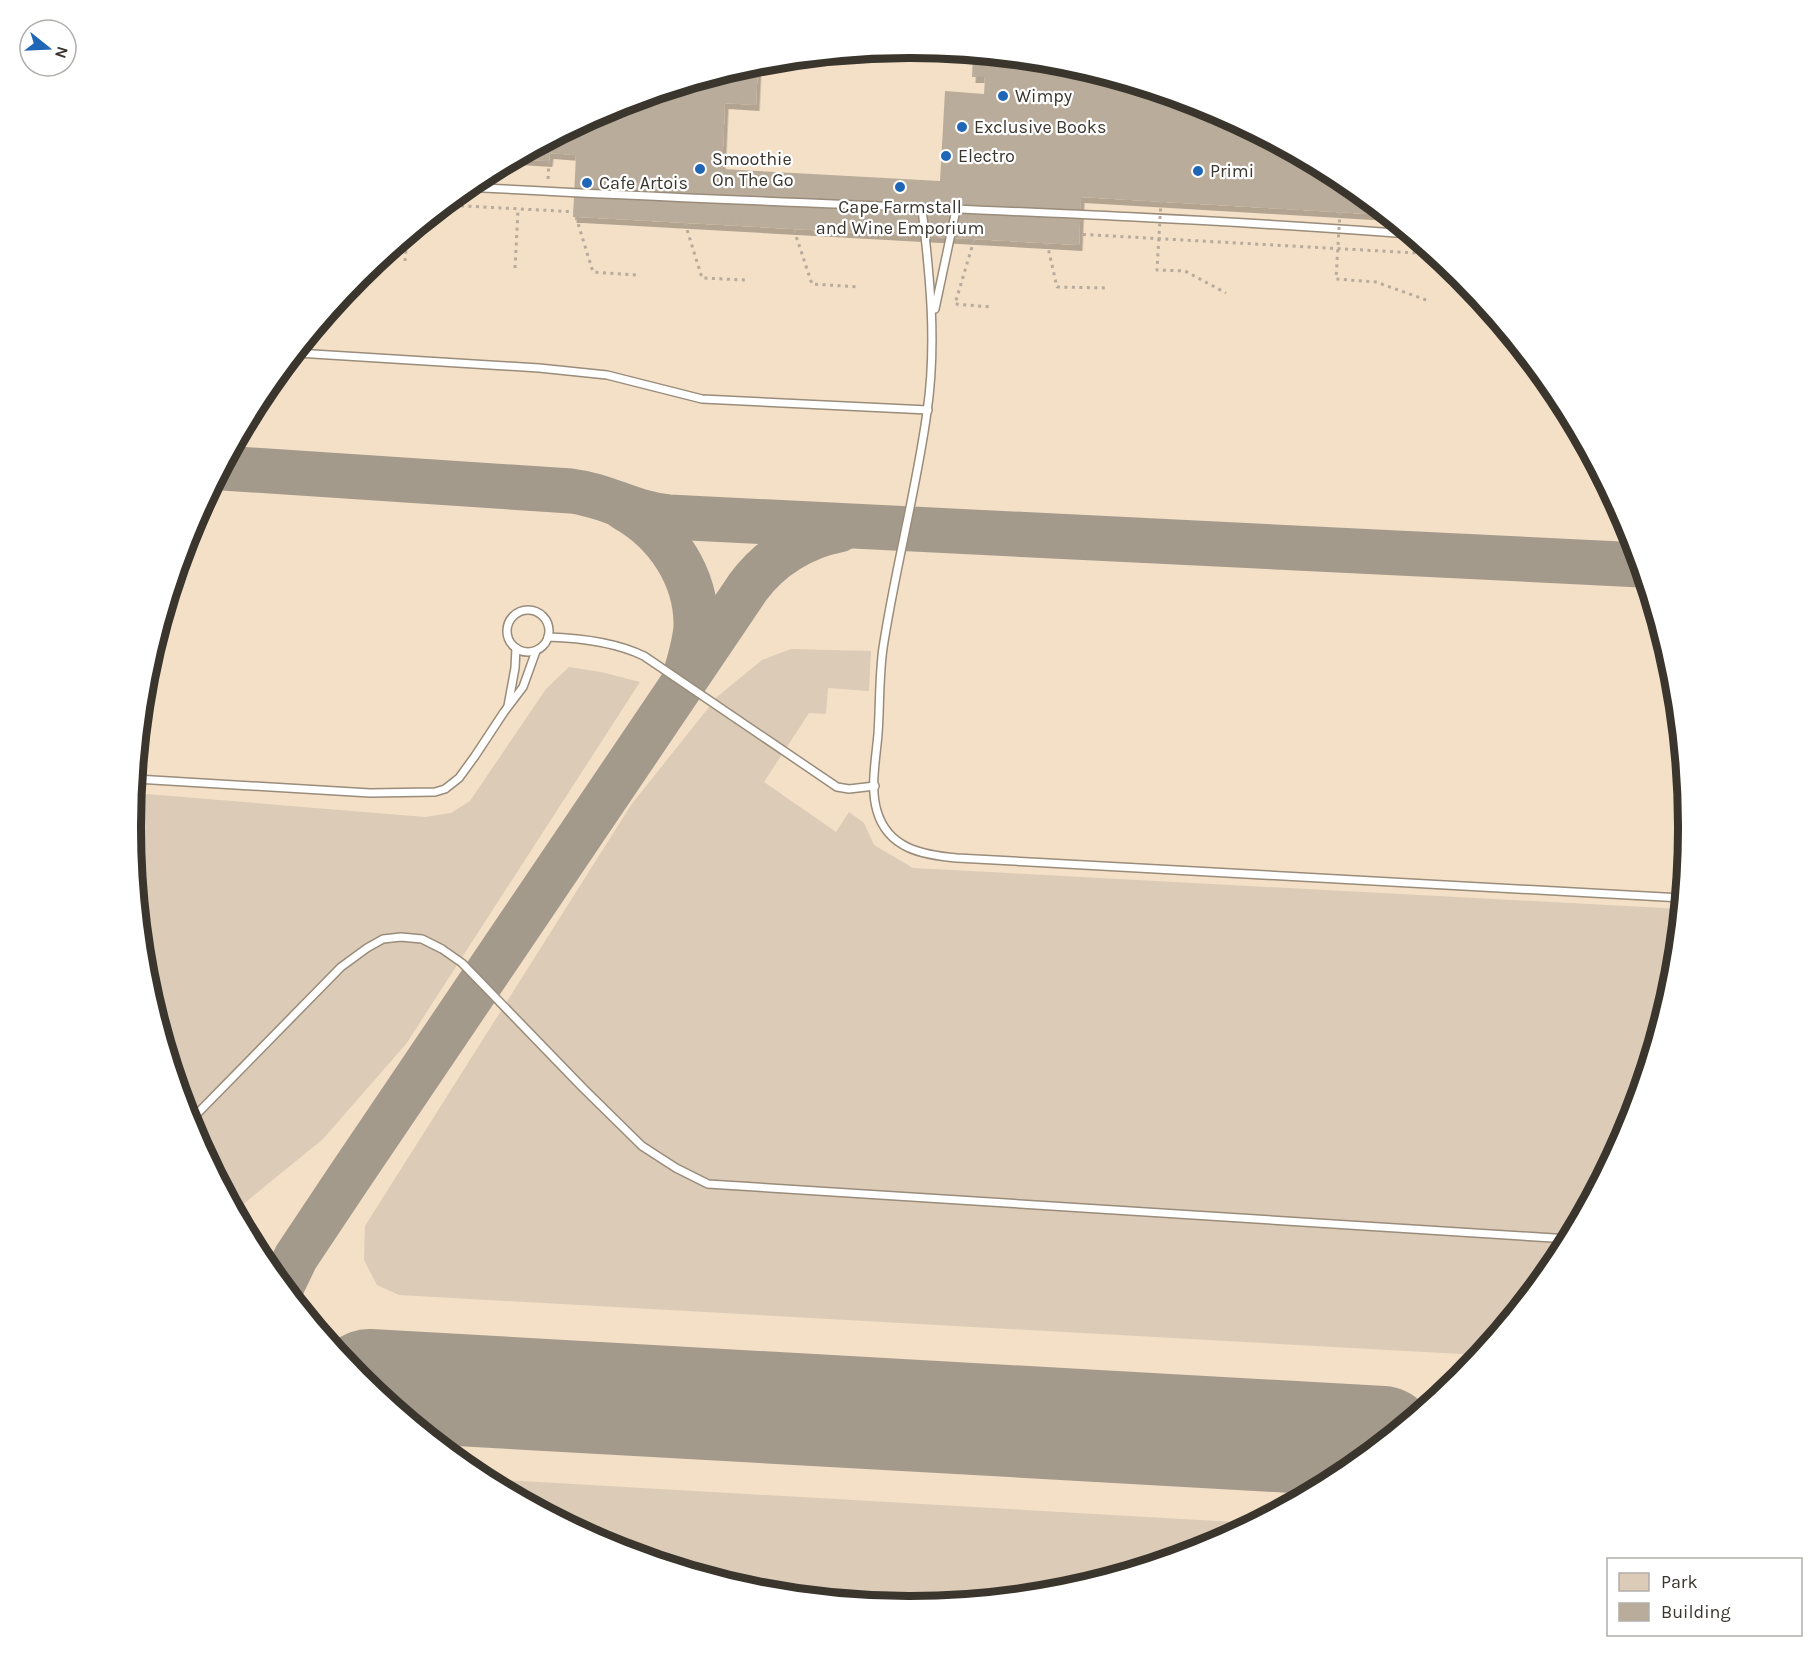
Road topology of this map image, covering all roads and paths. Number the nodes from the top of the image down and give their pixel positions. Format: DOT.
graph roads {
  1 [pos="483,188"];
  2 [pos="1161,201"];
  3 [pos="458,206"];
  4 [pos="518,209"];
  5 [pos="922,209"];
  6 [pos="956,210"];
  7 [pos="1340,212"];
  8 [pos="576,217"];
  9 [pos="685,223"];
  10 [pos="794,230"];
  11 [pos="924,230"];
  12 [pos="952,231"];
  13 [pos="1398,233"];
  14 [pos="974,240"];
  15 [pos="1047,243"];
  16 [pos="406,246"];
  17 [pos="1421,253"];
  18 [pos="405,261"];
  19 [pos="515,268"];
  20 [pos="636,274"];
  21 [pos="745,280"];
  22 [pos="859,287"];
  23 [pos="1109,288"];
  24 [pos="1226,294"];
  25 [pos="1429,301"];
  26 [pos="991,307"];
  27 [pos="933,315"];
  28 [pos="305,353"];
  29 [pos="928,410"];
  30 [pos="548,637"];
  31 [pos="516,648"];
  32 [pos="536,651"];
  33 [pos="507,708"];
  34 [pos="143,779"];
  35 [pos="875,786"];
  36 [pos="1675,898"];
  37 [pos="197,1114"];
  38 [pos="1559,1238"];
  1 -- 5 [label="lane"];
  2 -- 24 [label="path, bridge"];
  3 -- 4 [label="path"];
  4 -- 11 [label="path"];
  4 -- 19 [label="path"];
  5 -- 6 [label="lane"];
  5 -- 11 [label="lane"];
  6 -- 12 [label="lane"];
  6 -- 13 [label="lane"];
  7 -- 25 [label="path, bridge"];
  8 -- 20 [label="path"];
  9 -- 21 [label="path"];
  10 -- 22 [label="path"];
  11 -- 27 [label="lane"];
  12 -- 17 [label="path"];
  12 -- 27 [label="lane"];
  14 -- 26 [label="path"];
  15 -- 23 [label="path"];
  16 -- 18 [label="path"];
  27 -- 29 [label="lane"];
  28 -- 29 [label="lane"];
  29 -- 35 [label="lane"];
  30 -- 31 [label="lane"];
  30 -- 32 [label="lane"];
  30 -- 35 [label="lane"];
  31 -- 32 [label="lane"];
  31 -- 33 [label="lane"];
  32 -- 33 [label="lane"];
  33 -- 34 [label="lane"];
  35 -- 36 [label="lane"];
  37 -- 38 [label="lane"];
}
